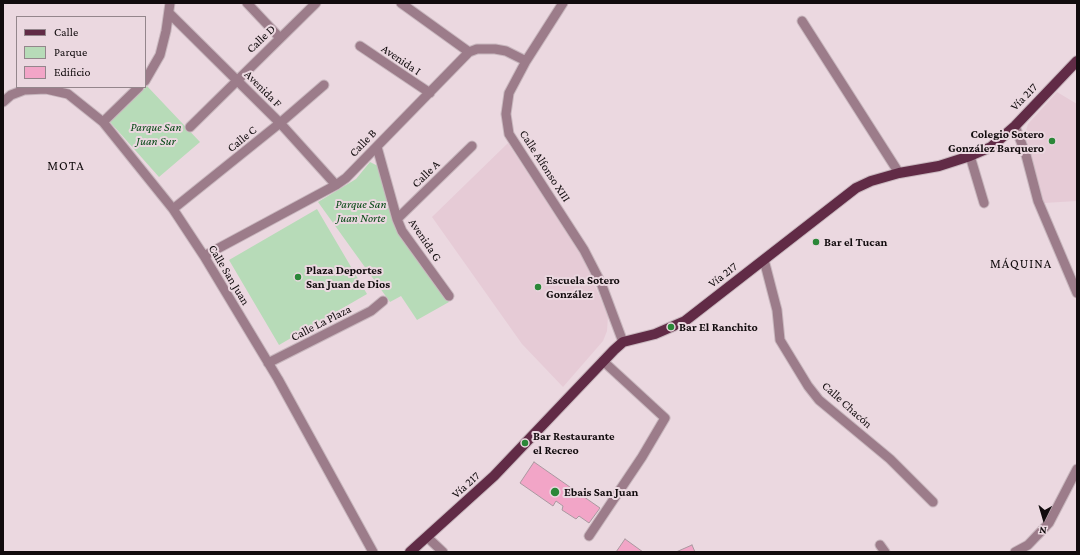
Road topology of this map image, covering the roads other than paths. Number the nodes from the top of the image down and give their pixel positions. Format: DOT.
graph roads {
  1 [pos="170,3"];
  2 [pos="247,3"];
  3 [pos="316,3"];
  4 [pos="401,3"];
  5 [pos="563,3"];
  6 [pos="169,13"];
  7 [pos="802,21"];
  8 [pos="280,38"];
  9 [pos="360,46"];
  10 [pos="469,52"];
  11 [pos="526,61"];
  12 [pos="1077,61"];
  13 [pos="146,78"];
  14 [pos="236,80"];
  15 [pos="324,84"];
  16 [pos="138,88"];
  17 [pos="430,93"];
  18 [pos="3,102"];
  19 [pos="103,122"];
  20 [pos="280,123"];
  21 [pos="1015,126"];
  22 [pos="190,127"];
  23 [pos="472,146"];
  24 [pos="377,147"];
  25 [pos="970,156"];
  26 [pos="899,173"];
  27 [pos="336,185"];
  28 [pos="984,203"];
  29 [pos="173,209"];
  30 [pos="397,219"];
  31 [pos="204,256"];
  32 [pos="764,260"];
  33 [pos="1077,293"];
  34 [pos="449,296"];
  35 [pos="383,301"];
  36 [pos="623,342"];
  37 [pos="603,361"];
  38 [pos="268,363"];
  39 [pos="1077,469"];
  40 [pos="933,502"];
  41 [pos="589,536"];
  42 [pos="427,537"];
  43 [pos="373,552"];
  44 [pos="410,552"];
  45 [pos="443,552"];
  46 [pos="1015,552"];
  1 -- 6 [label="street"];
  2 -- 8 [label="street"];
  3 -- 8 [label="street, Calle D"];
  4 -- 10 [label="street"];
  5 -- 11 [label="street, Calle Alfonso XIII"];
  6 -- 13 [label="street"];
  6 -- 14 [label="street, Avenida F"];
  7 -- 26 [label="street"];
  8 -- 14 [label="street, Calle D"];
  9 -- 17 [label="street, Avenida I"];
  10 -- 11 [label="street"];
  10 -- 17 [label="street, Calle B"];
  11 -- 36 [label="street, Calle Alfonso XIII"];
  12 -- 21 [label="main road, Vía 217"];
  14 -- 20 [label="street, Avenida F"];
  14 -- 22 [label="street, Calle D"];
  15 -- 20 [label="street, Calle C"];
  16 -- 19 [label="street"];
  17 -- 24 [label="street, Calle B"];
  18 -- 19 [label="street, Calle San Juan"];
  19 -- 29 [label="street, Calle San Juan"];
  20 -- 27 [label="street, Avenida F"];
  20 -- 29 [label="street, Calle C"];
  21 -- 25 [label="main road, Vía 217"];
  21 -- 33 [label="street"];
  23 -- 30 [label="street, Calle A"];
  24 -- 27 [label="street, Calle B"];
  24 -- 30 [label="street, Avenida G"];
  25 -- 26 [label="main road, Vía 217"];
  25 -- 28 [label="street"];
  26 -- 32 [label="main road, Vía 217"];
  27 -- 31 [label="street, Calle B"];
  29 -- 31 [label="street, Calle San Juan"];
  30 -- 34 [label="street, Avenida G"];
  31 -- 38 [label="street, Calle San Juan"];
  32 -- 36 [label="main road, Vía 217"];
  32 -- 40 [label="street, Calle Chacón"];
  35 -- 38 [label="street, Calle La Plaza"];
  36 -- 37 [label="main road, Vía 217"];
  37 -- 41 [label="street"];
  37 -- 42 [label="main road, Vía 217"];
  38 -- 43 [label="street, Calle San Juan"];
  39 -- 46 [label="street"];
  42 -- 44 [label="main road, Vía 217"];
  42 -- 45 [label="street"];
}
